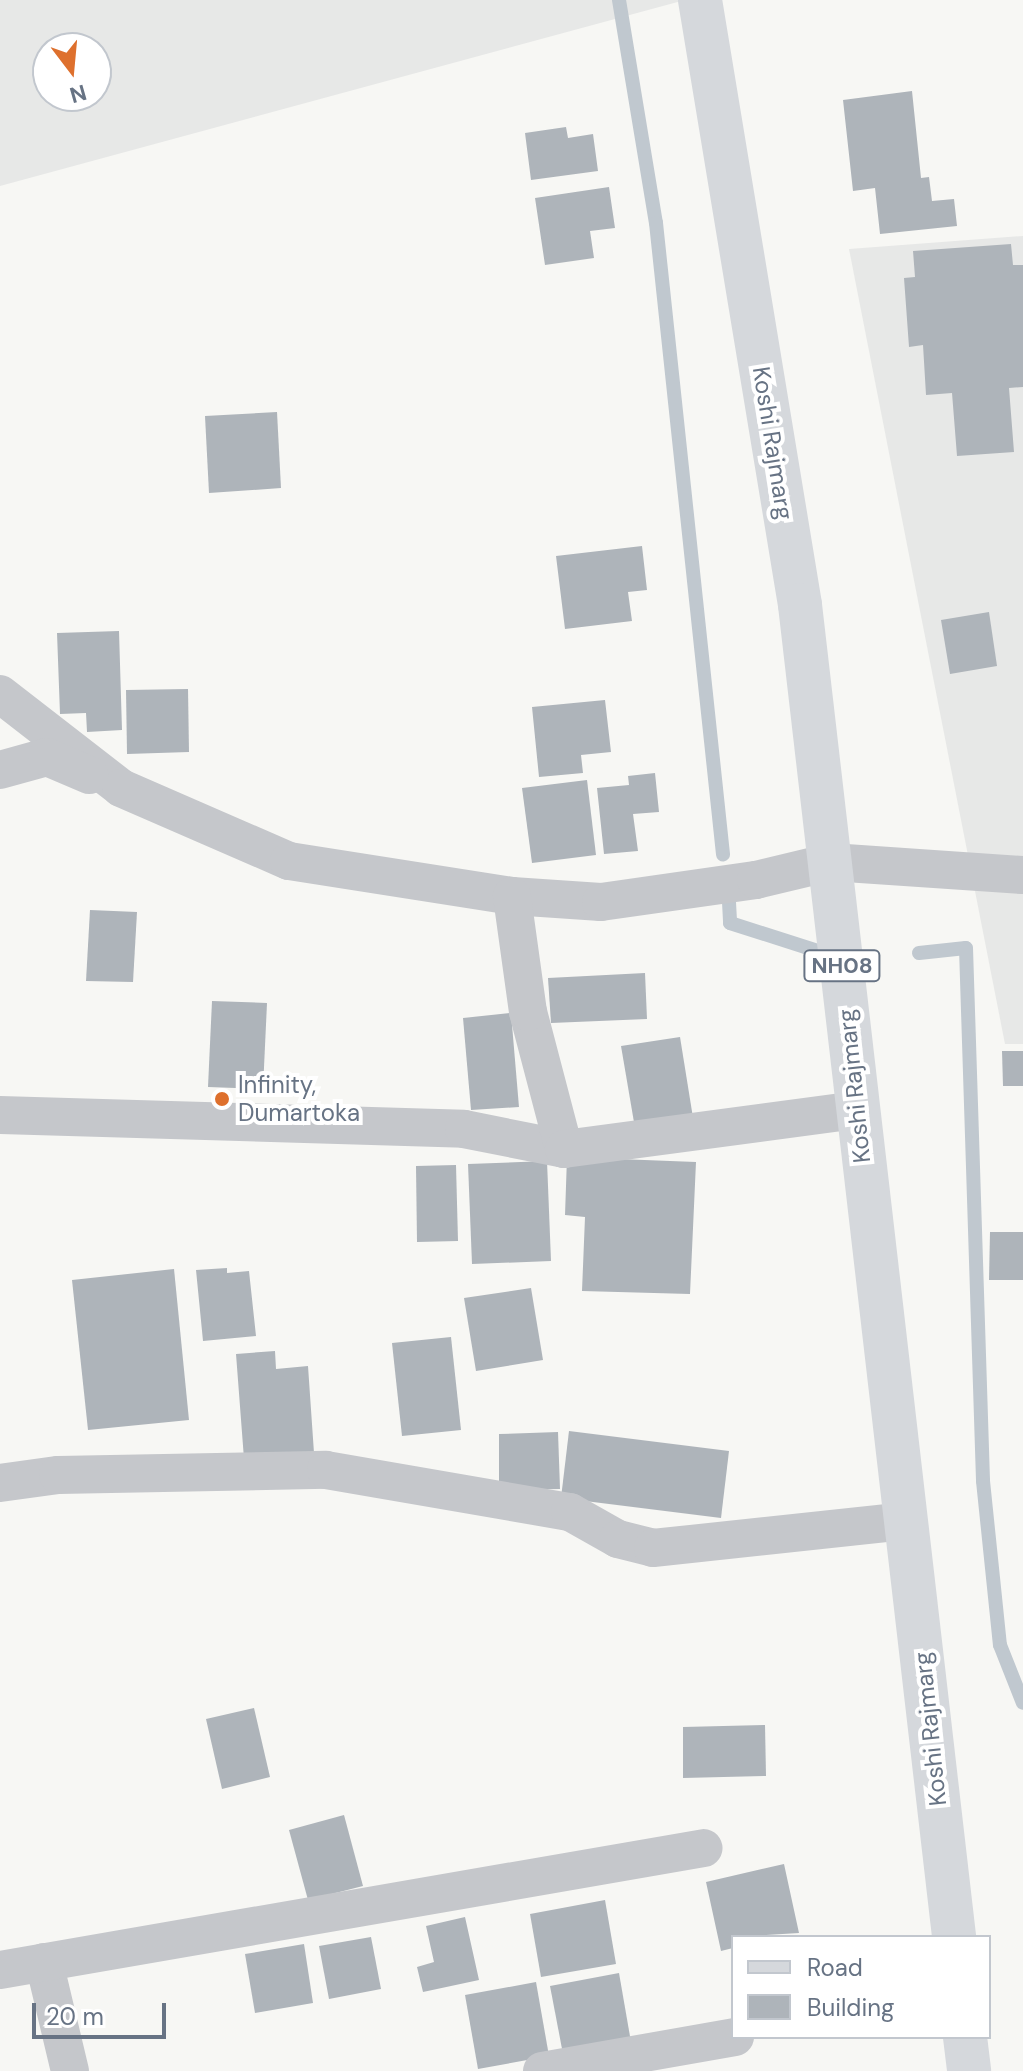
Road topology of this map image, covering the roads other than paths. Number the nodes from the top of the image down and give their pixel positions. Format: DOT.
graph roads {
  1 [pos="700,0"];
  2 [pos="0,694"];
  3 [pos="0,770"];
  4 [pos="121,788"];
  5 [pos="831,862"];
  6 [pos="1023,875"];
  7 [pos="512,896"];
  8 [pos="856,1110"];
  9 [pos="0,1115"];
  10 [pos="564,1149"];
  11 [pos="0,1483"];
  12 [pos="907,1521"];
  13 [pos="704,1848"];
  14 [pos="954,1935"];
  15 [pos="44,1962"];
  16 [pos="0,1970"];
  17 [pos="731,2038"];
  18 [pos="965,2039"];
  19 [pos="70,2071"];
  20 [pos="542,2071"];
  21 [pos="969,2071"];
  1 -- 5 [label="main road, Koshi Rajmarg / NH08"];
  2 -- 4 [label="street"];
  3 -- 4 [label="street"];
  4 -- 7 [label="street"];
  5 -- 6 [label="street"];
  5 -- 7 [label="street"];
  5 -- 8 [label="main road, Koshi Rajmarg / NH08"];
  7 -- 10 [label="street"];
  8 -- 10 [label="street"];
  8 -- 12 [label="main road, Koshi Rajmarg / NH08"];
  9 -- 10 [label="street"];
  11 -- 12 [label="street"];
  12 -- 14 [label="main road, Koshi Rajmarg / NH08"];
  13 -- 15 [label="street"];
  15 -- 16 [label="street"];
  15 -- 19 [label="street"];
  17 -- 20 [label="street"];
  18 -- 21 [label="main road"];
}
